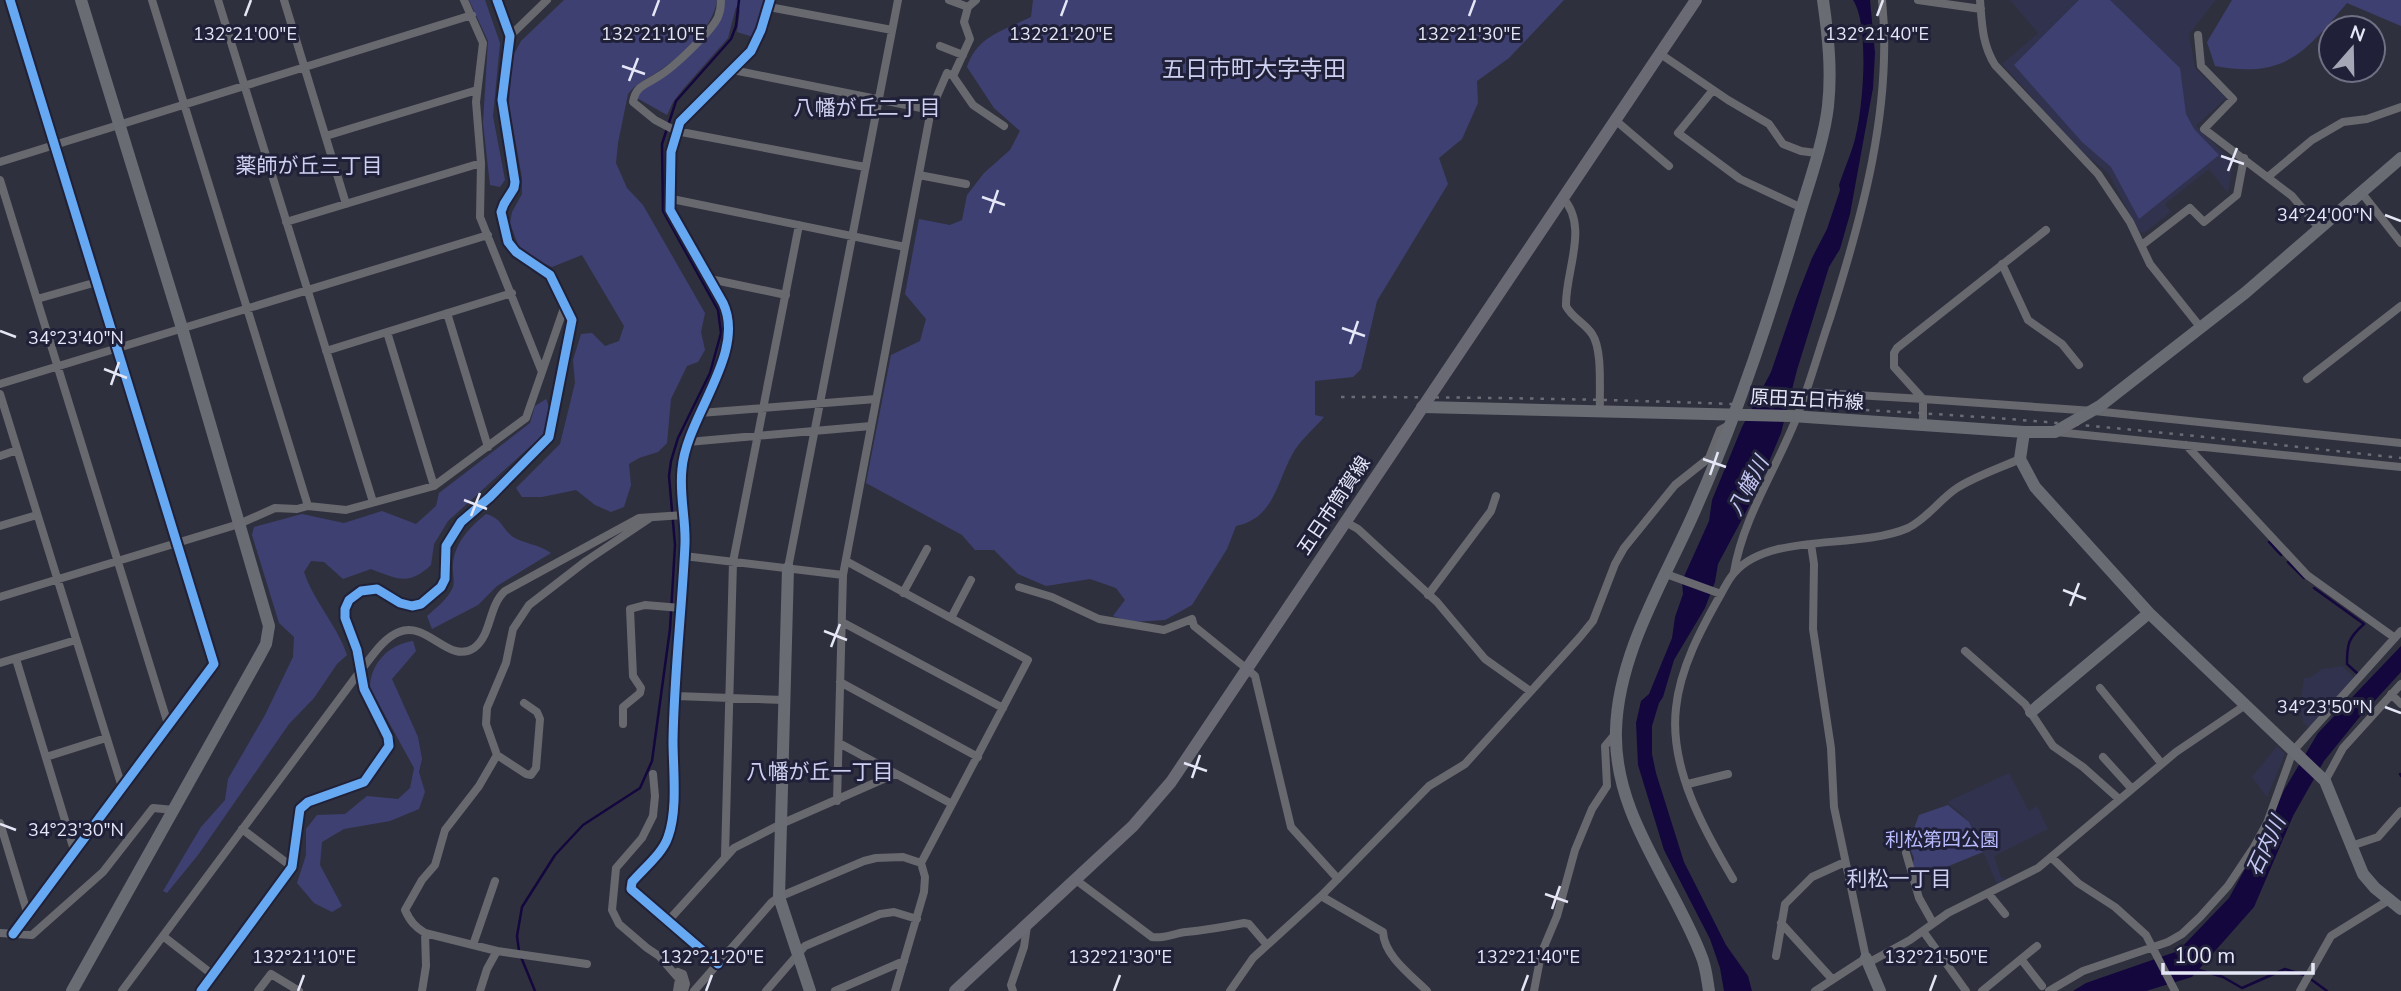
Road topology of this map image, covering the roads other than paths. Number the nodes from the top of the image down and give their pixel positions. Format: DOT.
graph roads {
  1 [pos="10,0"];
  2 [pos="81,0"];
  3 [pos="152,0"];
  4 [pos="218,0"];
  5 [pos="284,0"];
  6 [pos="464,0"];
  7 [pos="497,0"];
  8 [pos="547,0"];
  9 [pos="722,0"];
  10 [pos="898,0"];
  11 [pos="949,0"];
  12 [pos="976,0"];
  13 [pos="1696,0"];
  14 [pos="1823,0"];
  15 [pos="1882,0"];
  16 [pos="1918,0"];
  17 [pos="770,4"];
  18 [pos="1980,4"];
  19 [pos="968,7"];
  20 [pos="472,15"];
  21 [pos="892,30"];
  22 [pos="510,36"];
  23 [pos="2197,36"];
  24 [pos="940,46"];
  25 [pos="1659,53"];
  26 [pos="964,55"];
  27 [pos="305,68"];
  28 [pos="733,70"];
  29 [pos="953,76"];
  30 [pos="244,87"];
  31 [pos="477,90"];
  32 [pos="1713,90"];
  33 [pos="879,99"];
  34 [pos="184,105"];
  35 [pos="2401,107"];
  36 [pos="931,110"];
  37 [pos="1614,119"];
  38 [pos="119,125"];
  39 [pos="1004,126"];
  40 [pos="676,131"];
  41 [pos="326,136"];
  42 [pos="55,145"];
  43 [pos="1816,153"];
  44 [pos="2244,158"];
  45 [pos="2401,158"];
  46 [pos="0,162"];
  47 [pos="481,163"];
  48 [pos="1670,166"];
  49 [pos="865,167"];
  50 [pos="919,175"];
  51 [pos="2269,176"];
  52 [pos="0,180"];
  53 [pos="966,184"];
  54 [pos="2361,192"];
  55 [pos="1562,197"];
  56 [pos="672,199"];
  57 [pos="346,204"];
  58 [pos="1802,208"];
  59 [pos="286,222"];
  60 [pos="799,225"];
  61 [pos="2319,228"];
  62 [pos="2046,230"];
  63 [pos="488,234"];
  64 [pos="853,235"];
  65 [pos="2401,243"];
  66 [pos="2142,245"];
  67 [pos="905,247"];
  68 [pos="2002,264"];
  69 [pos="710,279"];
  70 [pos="97,282"];
  71 [pos="307,290"];
  72 [pos="512,293"];
  73 [pos="786,295"];
  74 [pos="37,299"];
  75 [pos="565,305"];
  76 [pos="2401,306"];
  77 [pos="247,309"];
  78 [pos="447,313"];
  79 [pos="2201,327"];
  80 [pos="182,328"];
  81 [pos="387,332"];
  82 [pos="118,348"];
  83 [pos="326,351"];
  84 [pos="2079,365"];
  85 [pos="58,367"];
  86 [pos="542,372"];
  87 [pos="2307,380"];
  88 [pos="0,384"];
  89 [pos="1806,392"];
  90 [pos="0,394"];
  91 [pos="876,399"];
  92 [pos="1923,399"];
  93 [pos="820,404"];
  94 [pos="1422,407"];
  95 [pos="763,409"];
  96 [pos="1600,410"];
  97 [pos="2094,411"];
  98 [pos="700,413"];
  99 [pos="1794,417"];
  100 [pos="1734,418"];
  101 [pos="1923,424"];
  102 [pos="871,426"];
  103 [pos="815,432"];
  104 [pos="2024,432"];
  105 [pos="2055,432"];
  106 [pos="760,435"];
  107 [pos="688,442"];
  108 [pos="2401,443"];
  109 [pos="2186,445"];
  110 [pos="488,447"];
  111 [pos="17,450"];
  112 [pos="0,456"];
  113 [pos="2020,458"];
  114 [pos="2401,467"];
  115 [pos="434,486"];
  116 [pos="1496,496"];
  117 [pos="373,502"];
  118 [pos="308,506"];
  119 [pos="37,514"];
  120 [pos="681,515"];
  121 [pos="650,518"];
  122 [pos="1345,521"];
  123 [pos="239,524"];
  124 [pos="0,526"];
  125 [pos="177,543"];
  126 [pos="1811,544"];
  127 [pos="927,549"];
  128 [pos="684,556"];
  129 [pos="117,561"];
  130 [pos="846,561"];
  131 [pos="733,562"];
  132 [pos="788,568"];
  133 [pos="1734,572"];
  134 [pos="843,575"];
  135 [pos="1669,575"];
  136 [pos="57,580"];
  137 [pos="971,580"];
  138 [pos="1019,587"];
  139 [pos="903,593"];
  140 [pos="1719,594"];
  141 [pos="1429,595"];
  142 [pos="0,597"];
  143 [pos="679,608"];
  144 [pos="2149,613"];
  145 [pos="951,618"];
  146 [pos="842,622"];
  147 [pos="2398,635"];
  148 [pos="76,640"];
  149 [pos="1965,651"];
  150 [pos="16,659"];
  151 [pos="0,663"];
  152 [pos="1247,669"];
  153 [pos="360,670"];
  154 [pos="840,682"];
  155 [pos="2401,684"];
  156 [pos="2100,688"];
  157 [pos="1530,691"];
  158 [pos="2391,694"];
  159 [pos="676,696"];
  160 [pos="729,698"];
  161 [pos="784,699"];
  162 [pos="524,703"];
  163 [pos="2401,704"];
  164 [pos="2244,706"];
  165 [pos="1003,708"];
  166 [pos="2031,712"];
  167 [pos="169,724"];
  168 [pos="623,724"];
  169 [pos="1616,733"];
  170 [pos="106,738"];
  171 [pos="839,743"];
  172 [pos="2295,753"];
  173 [pos="497,755"];
  174 [pos="46,757"];
  175 [pos="978,757"];
  176 [pos="2103,757"];
  177 [pos="2162,764"];
  178 [pos="653,774"];
  179 [pos="895,774"];
  180 [pos="1728,774"];
  181 [pos="2322,778"];
  182 [pos="1688,784"];
  183 [pos="122,787"];
  184 [pos="2132,789"];
  185 [pos="2119,799"];
  186 [pos="836,801"];
  187 [pos="952,804"];
  188 [pos="174,810"];
  189 [pos="2401,811"];
  190 [pos="0,823"];
  191 [pos="781,824"];
  192 [pos="242,829"];
  193 [pos="2351,846"];
  194 [pos="74,850"];
  195 [pos="1906,853"];
  196 [pos="725,856"];
  197 [pos="2051,857"];
  198 [pos="1845,862"];
  199 [pos="921,863"];
  200 [pos="292,867"];
  201 [pos="1338,879"];
  202 [pos="1733,879"];
  203 [pos="1076,880"];
  204 [pos="495,881"];
  205 [pos="1988,893"];
  206 [pos="1321,896"];
  207 [pos="779,897"];
  208 [pos="2389,900"];
  209 [pos="2401,909"];
  210 [pos="2005,914"];
  211 [pos="28,915"];
  212 [pos="916,919"];
  213 [pos="668,921"];
  214 [pos="1782,923"];
  215 [pos="1933,923"];
  216 [pos="1027,926"];
  217 [pos="1923,930"];
  218 [pos="0,933"];
  219 [pos="425,933"];
  220 [pos="13,934"];
  221 [pos="163,936"];
  222 [pos="473,945"];
  223 [pos="1267,945"];
  224 [pos="2037,946"];
  225 [pos="2156,950"];
  226 [pos="497,951"];
  227 [pos="798,954"];
  228 [pos="1776,956"];
  229 [pos="2021,959"];
  230 [pos="1867,960"];
  231 [pos="904,961"];
  232 [pos="587,964"];
  233 [pos="718,964"];
  234 [pos="675,972"];
  235 [pos="213,975"];
  236 [pos="1832,979"];
  237 [pos="2173,987"];
  238 [pos="2046,989"];
  239 [pos="72,991"];
  240 [pos="122,991"];
  241 [pos="201,991"];
  242 [pos="258,991"];
  243 [pos="299,991"];
  244 [pos="422,991"];
  245 [pos="480,991"];
  246 [pos="677,991"];
  247 [pos="684,991"];
  248 [pos="694,991"];
  249 [pos="766,991"];
  250 [pos="810,991"];
  251 [pos="835,991"];
  252 [pos="895,991"];
  253 [pos="955,991"];
  254 [pos="1013,991"];
  255 [pos="1230,991"];
  256 [pos="1427,991"];
  257 [pos="1534,991"];
  258 [pos="1709,991"];
  259 [pos="1815,991"];
  260 [pos="1880,991"];
  261 [pos="1966,991"];
  262 [pos="1982,991"];
  263 [pos="2300,991"];
  1 -- 42 [label="street"];
  2 -- 38 [label="street"];
  3 -- 34 [label="street"];
  4 -- 30 [label="street"];
  5 -- 27 [label="street"];
  6 -- 20 [label="street"];
  7 -- 22 [label="street"];
  8 -- 22 [label="street"];
  9 -- 40 [label="street"];
  10 -- 21 [label="street"];
  11 -- 19 [label="street"];
  12 -- 19 [label="street"];
  13 -- 25 [label="main road, 五日市筒賀線"];
  14 -- 43 [label="street"];
  15 -- 89 [label="street"];
  16 -- 18 [label="street"];
  17 -- 21 [label="street"];
  17 -- 28 [label="street"];
  18 -- 66 [label="street"];
  19 -- 26 [label="street"];
  20 -- 27 [label="street"];
  20 -- 31 [label="street"];
  21 -- 33 [label="street"];
  22 -- 75 [label="street"];
  23 -- 44 [label="street"];
  24 -- 26 [label="street"];
  25 -- 32 [label="street"];
  25 -- 37 [label="main road, 五日市筒賀線"];
  26 -- 29 [label="street"];
  27 -- 30 [label="street"];
  27 -- 41 [label="street"];
  28 -- 33 [label="street"];
  28 -- 40 [label="street"];
  29 -- 36 [label="street"];
  29 -- 39 [label="street"];
  30 -- 34 [label="street"];
  30 -- 59 [label="street"];
  31 -- 41 [label="street"];
  31 -- 47 [label="street"];
  32 -- 43 [label="street"];
  32 -- 58 [label="street"];
  33 -- 36 [label="street"];
  33 -- 49 [label="street"];
  34 -- 38 [label="street"];
  34 -- 77 [label="street"];
  35 -- 51 [label="street"];
  36 -- 50 [label="street"];
  37 -- 48 [label="street"];
  37 -- 55 [label="main road, 五日市筒賀線"];
  38 -- 42 [label="street"];
  38 -- 80 [label="street"];
  40 -- 49 [label="street"];
  40 -- 56 [label="street"];
  41 -- 57 [label="street"];
  42 -- 46 [label="street"];
  42 -- 70 [label="street"];
  43 -- 58 [label="street"];
  44 -- 51 [label="street"];
  44 -- 66 [label="street"];
  45 -- 54 [label="street, 原田五日市線"];
  47 -- 57 [label="street"];
  47 -- 63 [label="street"];
  49 -- 64 [label="street"];
  50 -- 53 [label="street"];
  50 -- 67 [label="street"];
  51 -- 61 [label="street"];
  52 -- 74 [label="street"];
  54 -- 61 [label="street, 原田五日市線"];
  54 -- 65 [label="street"];
  55 -- 94 [label="main road, 五日市筒賀線"];
  55 -- 96 [label="street"];
  56 -- 60 [label="street"];
  56 -- 69 [label="street"];
  57 -- 59 [label="street"];
  58 -- 100 [label="street"];
  59 -- 71 [label="street"];
  60 -- 64 [label="street"];
  60 -- 73 [label="street"];
  61 -- 79 [label="street, 原田五日市線"];
  62 -- 68 [label="street"];
  63 -- 71 [label="street"];
  63 -- 72 [label="street"];
  64 -- 67 [label="street"];
  64 -- 93 [label="street"];
  66 -- 79 [label="street"];
  67 -- 91 [label="street"];
  68 -- 84 [label="street"];
  68 -- 92 [label="street"];
  69 -- 73 [label="street"];
  69 -- 98 [label="street"];
  70 -- 74 [label="street"];
  70 -- 82 [label="street"];
  71 -- 77 [label="street"];
  71 -- 83 [label="street"];
  72 -- 78 [label="street"];
  72 -- 86 [label="street"];
  73 -- 95 [label="street"];
  74 -- 85 [label="street"];
  75 -- 86 [label="street"];
  75 -- 153 [label="street"];
  76 -- 87 [label="street"];
  77 -- 80 [label="street"];
  77 -- 118 [label="street"];
  78 -- 81 [label="street"];
  78 -- 110 [label="street"];
  79 -- 97 [label="street, 原田五日市線"];
  80 -- 82 [label="street"];
  80 -- 123 [label="street"];
  81 -- 83 [label="street"];
  81 -- 115 [label="street"];
  82 -- 85 [label="street"];
  82 -- 125 [label="street"];
  83 -- 117 [label="street"];
  85 -- 88 [label="street"];
  85 -- 129 [label="street"];
  86 -- 110 [label="street"];
  89 -- 92 [label="street"];
  89 -- 99 [label="street"];
  90 -- 111 [label="street"];
  91 -- 93 [label="street"];
  91 -- 102 [label="street"];
  92 -- 97 [label="street"];
  92 -- 101 [label="street"];
  93 -- 95 [label="street"];
  93 -- 103 [label="street"];
  94 -- 96 [label="street"];
  94 -- 122 [label="main road, 五日市筒賀線"];
  95 -- 98 [label="street"];
  95 -- 106 [label="street"];
  96 -- 100 [label="street"];
  97 -- 105 [label="street, 原田五日市線"];
  97 -- 108 [label="street"];
  98 -- 107 [label="street"];
  99 -- 100 [label="street, 原田五日市線"];
  99 -- 101 [label="street, 原田五日市線"];
  99 -- 133 [label="street"];
  100 -- 135 [label="street, 原田五日市線"];
  100 -- 157 [label="street"];
  101 -- 104 [label="street, 原田五日市線"];
  102 -- 103 [label="street"];
  102 -- 130 [label="street"];
  103 -- 106 [label="street"];
  103 -- 132 [label="street"];
  104 -- 105 [label="street, 原田五日市線"];
  104 -- 113 [label="street"];
  105 -- 109 [label="street"];
  106 -- 107 [label="street"];
  106 -- 131 [label="street"];
  107 -- 120 [label="street"];
  109 -- 114 [label="street"];
  109 -- 147 [label="street"];
  110 -- 115 [label="street"];
  111 -- 112 [label="street"];
  111 -- 119 [label="street"];
  113 -- 126 [label="street"];
  113 -- 144 [label="street"];
  115 -- 117 [label="street"];
  116 -- 141 [label="street"];
  117 -- 118 [label="street"];
  118 -- 123 [label="street"];
  119 -- 124 [label="street"];
  119 -- 136 [label="street"];
  120 -- 121 [label="street"];
  120 -- 128 [label="street"];
  121 -- 153 [label="street"];
  121 -- 173 [label="street"];
  122 -- 141 [label="street"];
  122 -- 152 [label="main road, 五日市筒賀線"];
  123 -- 125 [label="street"];
  123 -- 188 [label="street"];
  125 -- 129 [label="street"];
  125 -- 167 [label="street"];
  126 -- 133 [label="street"];
  126 -- 198 [label="street"];
  127 -- 139 [label="street"];
  128 -- 131 [label="street"];
  128 -- 143 [label="street"];
  129 -- 136 [label="street"];
  129 -- 167 [label="street"];
  130 -- 134 [label="street"];
  130 -- 139 [label="street"];
  131 -- 132 [label="street"];
  131 -- 160 [label="street"];
  132 -- 134 [label="street"];
  132 -- 161 [label="street"];
  133 -- 140 [label="street"];
  134 -- 146 [label="street"];
  135 -- 140 [label="street"];
  135 -- 169 [label="street, 原田五日市線"];
  136 -- 142 [label="street"];
  136 -- 148 [label="street"];
  137 -- 145 [label="street"];
  138 -- 152 [label="street"];
  139 -- 145 [label="street"];
  140 -- 182 [label="street"];
  141 -- 157 [label="street"];
  143 -- 159 [label="street"];
  143 -- 168 [label="street"];
  144 -- 164 [label="street"];
  144 -- 166 [label="street"];
  145 -- 165 [label="street"];
  146 -- 154 [label="street"];
  146 -- 165 [label="street"];
  147 -- 172 [label="street"];
  148 -- 150 [label="street"];
  148 -- 170 [label="street"];
  149 -- 166 [label="street"];
  150 -- 151 [label="street"];
  150 -- 174 [label="street"];
  152 -- 201 [label="street"];
  152 -- 203 [label="main road, 五日市筒賀線"];
  153 -- 192 [label="street"];
  153 -- 200 [label="street"];
  154 -- 171 [label="street"];
  154 -- 175 [label="street"];
  155 -- 158 [label="street"];
  156 -- 177 [label="street"];
  157 -- 201 [label="street"];
  158 -- 163 [label="street"];
  158 -- 181 [label="street"];
  159 -- 160 [label="street"];
  159 -- 213 [label="street"];
  160 -- 161 [label="street"];
  160 -- 196 [label="street"];
  161 -- 191 [label="street"];
  162 -- 173 [label="street"];
  164 -- 172 [label="street"];
  164 -- 177 [label="street"];
  165 -- 175 [label="street"];
  166 -- 185 [label="street"];
  167 -- 183 [label="street"];
  169 -- 257 [label="street"];
  169 -- 258 [label="street, 原田五日市線"];
  170 -- 174 [label="street"];
  170 -- 183 [label="street"];
  171 -- 179 [label="street"];
  171 -- 186 [label="street"];
  172 -- 181 [label="street"];
  172 -- 225 [label="street"];
  173 -- 219 [label="street"];
  174 -- 194 [label="street"];
  175 -- 187 [label="street"];
  176 -- 184 [label="street"];
  177 -- 184 [label="street"];
  178 -- 234 [label="street"];
  179 -- 186 [label="street"];
  179 -- 187 [label="street"];
  180 -- 182 [label="street"];
  181 -- 193 [label="street"];
  182 -- 202 [label="street"];
  183 -- 194 [label="street"];
  184 -- 185 [label="street"];
  185 -- 197 [label="street"];
  186 -- 191 [label="street"];
  187 -- 199 [label="street"];
  188 -- 220 [label="street"];
  188 -- 239 [label="street"];
  189 -- 193 [label="street"];
  190 -- 211 [label="street"];
  191 -- 196 [label="street"];
  191 -- 207 [label="street"];
  192 -- 200 [label="street"];
  192 -- 221 [label="street"];
  193 -- 208 [label="street"];
  194 -- 211 [label="street"];
  195 -- 215 [label="street"];
  196 -- 213 [label="street"];
  197 -- 205 [label="street"];
  197 -- 225 [label="street"];
  198 -- 214 [label="street"];
  198 -- 230 [label="street"];
  199 -- 207 [label="street"];
  199 -- 212 [label="street"];
  200 -- 235 [label="street"];
  201 -- 206 [label="street"];
  203 -- 216 [label="main road, 五日市筒賀線"];
  203 -- 223 [label="street"];
  204 -- 222 [label="street"];
  205 -- 210 [label="street"];
  205 -- 215 [label="street"];
  206 -- 223 [label="street"];
  206 -- 256 [label="street"];
  207 -- 227 [label="street"];
  207 -- 233 [label="street"];
  208 -- 209 [label="street"];
  208 -- 263 [label="street"];
  211 -- 220 [label="street"];
  212 -- 227 [label="street"];
  212 -- 231 [label="street"];
  213 -- 233 [label="street"];
  214 -- 228 [label="street"];
  214 -- 236 [label="street"];
  215 -- 217 [label="street"];
  216 -- 253 [label="main road, 五日市筒賀線"];
  216 -- 254 [label="street"];
  217 -- 230 [label="street"];
  217 -- 261 [label="street"];
  218 -- 220 [label="street"];
  219 -- 222 [label="street"];
  219 -- 244 [label="street"];
  221 -- 235 [label="street"];
  221 -- 240 [label="street"];
  222 -- 226 [label="street"];
  223 -- 255 [label="street"];
  224 -- 229 [label="street"];
  225 -- 237 [label="street"];
  225 -- 238 [label="street"];
  226 -- 232 [label="street"];
  226 -- 245 [label="street"];
  227 -- 249 [label="street"];
  227 -- 250 [label="street"];
  229 -- 238 [label="street"];
  229 -- 262 [label="street"];
  230 -- 236 [label="street"];
  230 -- 260 [label="street"];
  231 -- 251 [label="street"];
  231 -- 252 [label="street"];
  233 -- 248 [label="street"];
  234 -- 246 [label="street"];
  234 -- 247 [label="street"];
  235 -- 241 [label="street"];
  236 -- 259 [label="street"];
  242 -- 243 [label="street"];
}
